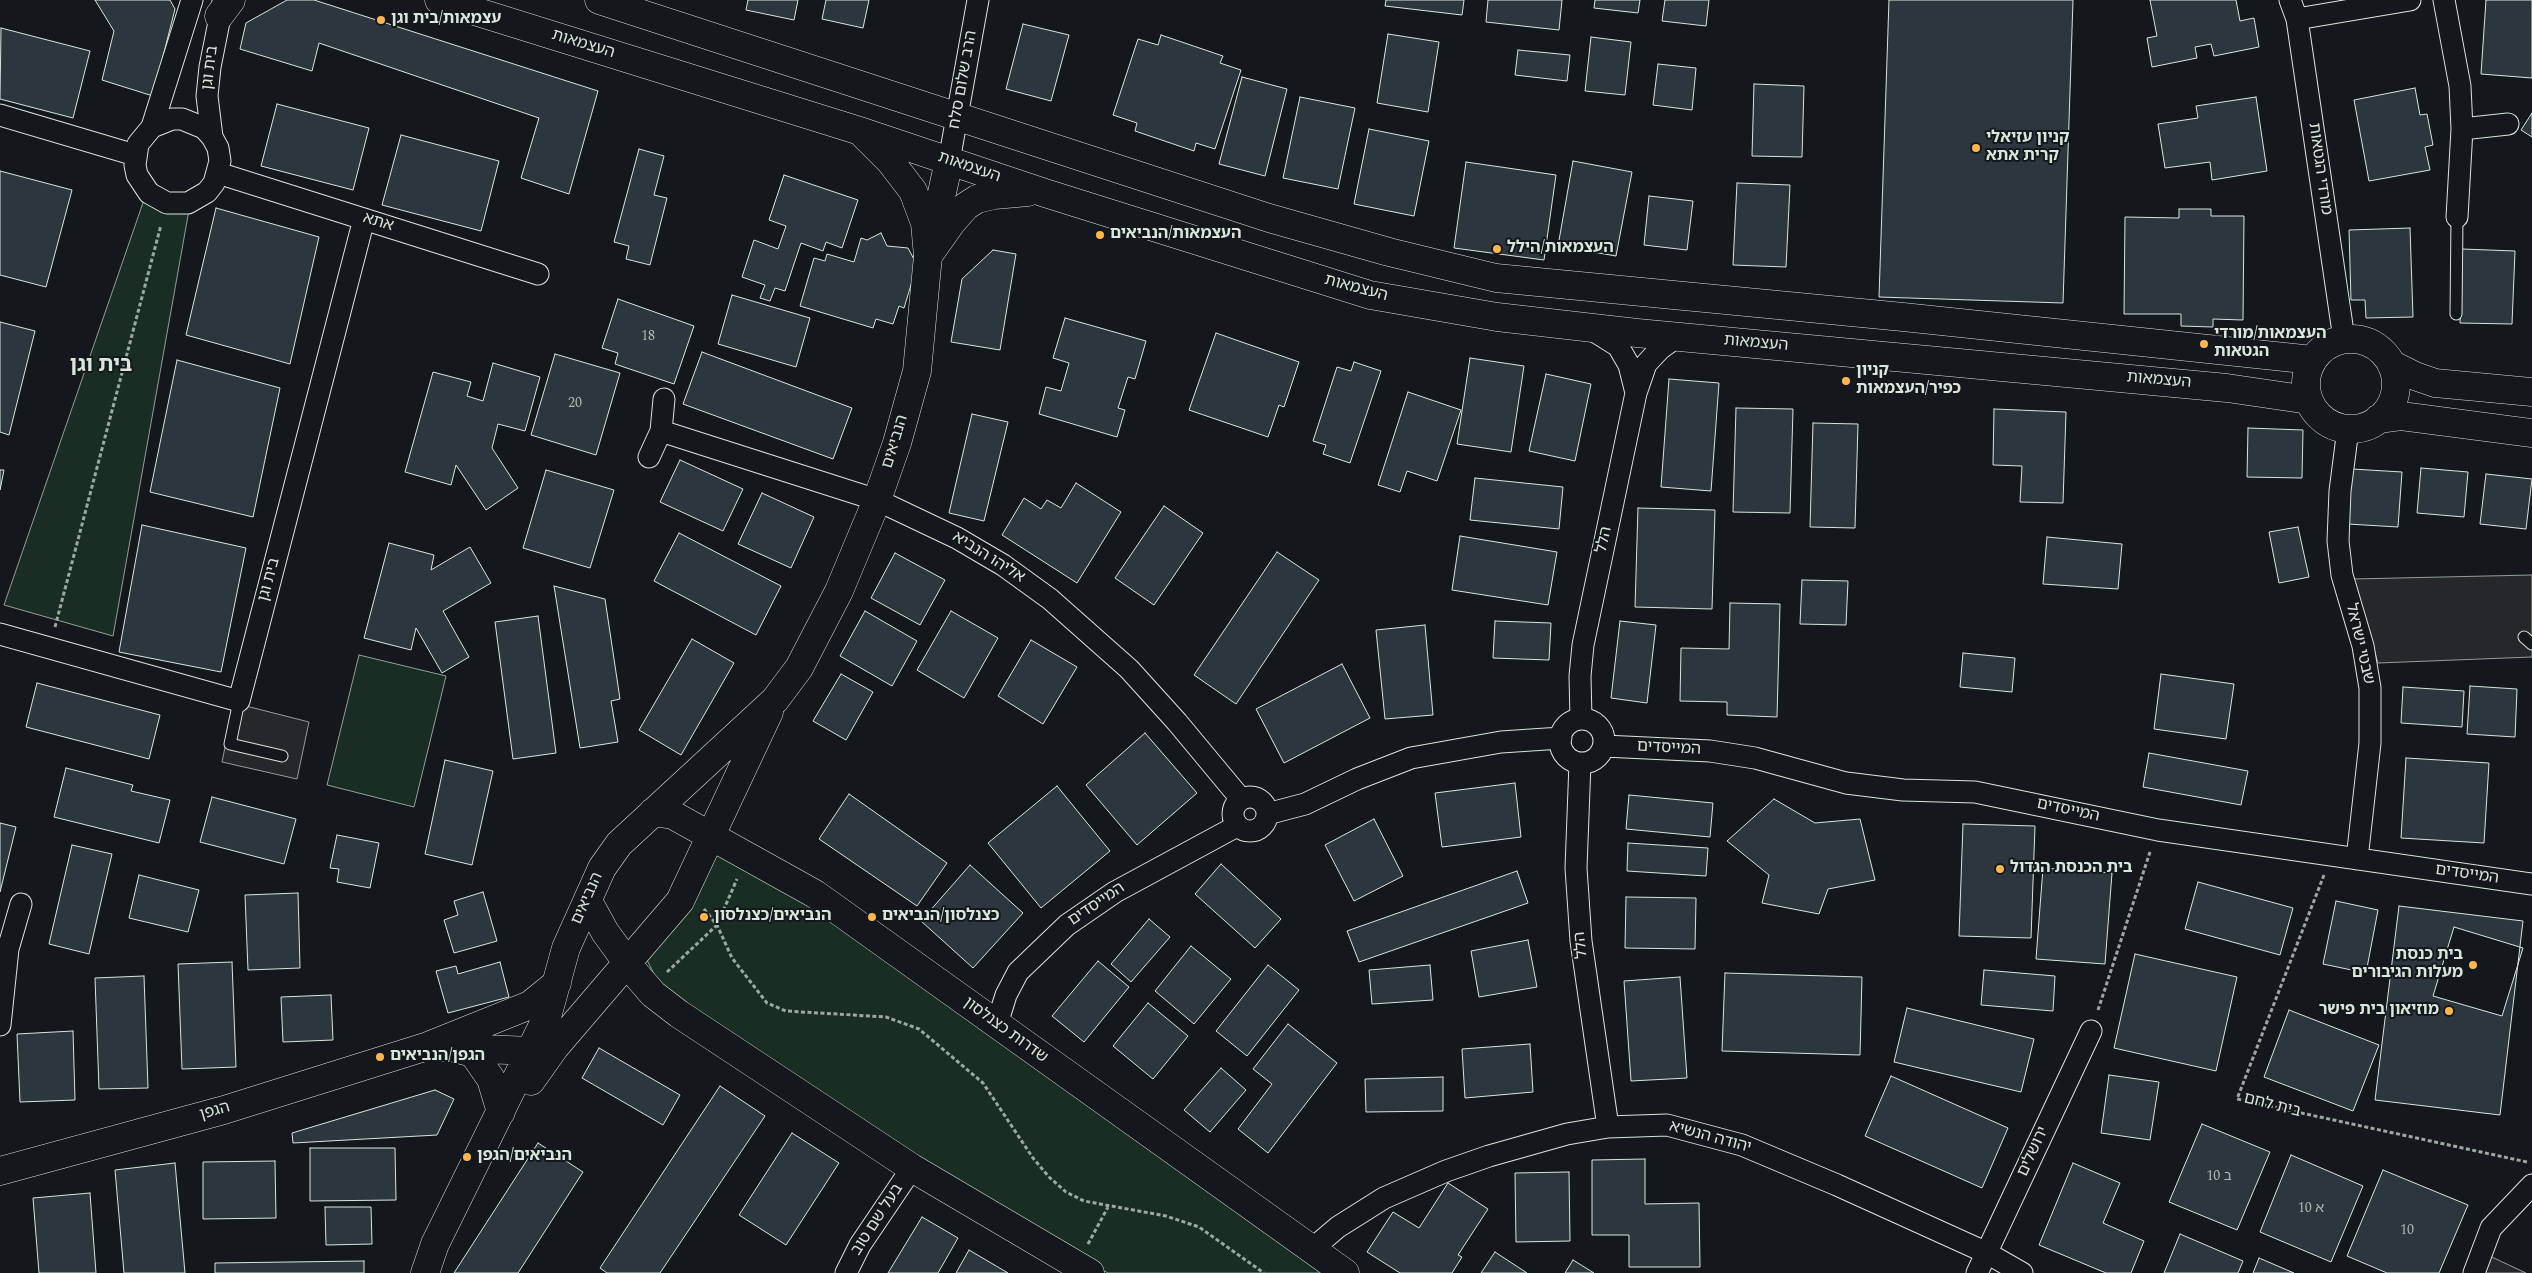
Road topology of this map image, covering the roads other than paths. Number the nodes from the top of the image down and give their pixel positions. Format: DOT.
graph roads {
  1 [pos="192,0"];
  2 [pos="439,0"];
  3 [pos="599,0"];
  4 [pos="978,0"];
  5 [pos="2410,0"];
  6 [pos="2444,0"];
  7 [pos="224,5"];
  8 [pos="2293,10"];
  9 [pos="0,115"];
  10 [pos="958,116"];
  11 [pos="2508,124"];
  12 [pos="152,127"];
  13 [pos="2462,130"];
  14 [pos="860,131"];
  15 [pos="212,137"];
  16 [pos="136,155"];
  17 [pos="949,161"];
  18 [pos="218,173"];
  19 [pos="1045,193"];
  20 [pos="2458,217"];
  21 [pos="364,219"];
  22 [pos="928,256"];
  23 [pos="538,274"];
  24 [pos="2456,314"];
  25 [pos="1587,327"];
  26 [pos="1678,336"];
  27 [pos="2344,340"];
  28 [pos="2313,360"];
  29 [pos="2391,364"];
  30 [pos="2532,392"];
  31 [pos="1636,393"];
  32 [pos="664,399"];
  33 [pos="2309,400"];
  34 [pos="2378,419"];
  35 [pos="2348,429"];
  36 [pos="662,431"];
  37 [pos="2532,433"];
  38 [pos="649,457"];
  39 [pos="877,500"];
  40 [pos="0,634"];
  41 [pos="238,700"];
  42 [pos="775,700"];
  43 [pos="1581,718"];
  44 [pos="1561,738"];
  45 [pos="1604,746"];
  46 [pos="282,756"];
  47 [pos="1580,762"];
  48 [pos="1241,798"];
  49 [pos="653,812"];
  50 [pos="1267,814"];
  51 [pos="1237,826"];
  52 [pos="712,835"];
  53 [pos="2357,859"];
  54 [pos="2532,884"];
  55 [pos="588,901"];
  56 [pos="21,904"];
  57 [pos="4,948"];
  58 [pos="628,963"];
  59 [pos="556,983"];
  60 [pos="997,1024"];
  61 [pos="0,1025"];
  62 [pos="2091,1031"];
  63 [pos="440,1047"];
  64 [pos="543,1049"];
  65 [pos="501,1112"];
  66 [pos="1608,1127"];
  67 [pos="482,1153"];
  68 [pos="912,1168"];
  69 [pos="0,1171"];
  70 [pos="2532,1185"];
  71 [pos="1311,1250"];
  72 [pos="1987,1253"];
  73 [pos="1088,1261"];
  74 [pos="425,1273"];
  75 [pos="846,1273"];
  76 [pos="1345,1273"];
  77 [pos="1977,1273"];
  78 [pos="2022,1273"];
  79 [pos="2474,1273"];
  1 -- 12 [label="street"];
  2 -- 14 [label="main road, העצמאות"];
  3 -- 10 [label="main road"];
  4 -- 10 [label="street, הרב שלום סלח"];
  5 -- 8 [label="street"];
  6 -- 13 [label="street"];
  7 -- 15 [label="street, בית וגן"];
  8 -- 27 [label="street, מורדי הגטאות"];
  9 -- 16 [label="street"];
  10 -- 17 [label="street, הרב שלום סלח"];
  10 -- 28 [label="main road"];
  11 -- 13 [label="street"];
  12 -- 15 [label="street"];
  12 -- 16 [label="street"];
  13 -- 20 [label="street"];
  14 -- 17 [label="main road, העצמאות"];
  14 -- 22 [label="main road"];
  15 -- 18 [label="street"];
  16 -- 18 [label="street"];
  17 -- 19 [label="main road, העצמאות"];
  17 -- 22 [label="main road, הנביאים"];
  18 -- 21 [label="street, אתא"];
  19 -- 22 [label="main road"];
  19 -- 25 [label="main road, העצמאות"];
  20 -- 24 [label="lane"];
  21 -- 23 [label="street, אתא"];
  21 -- 41 [label="street, בית וגן"];
  22 -- 39 [label="main road, הנביאים"];
  25 -- 26 [label="main road, העצמאות"];
  25 -- 31 [label="street, הלל"];
  26 -- 31 [label="street, הלל"];
  26 -- 33 [label="main road, העצמאות"];
  27 -- 28 [label="main road"];
  27 -- 29 [label="main road"];
  28 -- 33 [label="main road"];
  29 -- 30 [label="main road"];
  29 -- 34 [label="main road"];
  31 -- 43 [label="street, הלל"];
  32 -- 36 [label="street"];
  33 -- 35 [label="main road"];
  34 -- 35 [label="main road"];
  34 -- 37 [label="main road"];
  35 -- 53 [label="street, שבטי ישראל"];
  36 -- 38 [label="street"];
  36 -- 39 [label="street, אליהו הנביא"];
  39 -- 42 [label="main road, הנביאים"];
  39 -- 48 [label="street, אליהו הנביא"];
  40 -- 41 [label="street"];
  41 -- 46 [label="lane"];
  42 -- 49 [label="main road, הנביאים"];
  42 -- 52 [label="main road, הנביאים"];
  43 -- 44 [label="street"];
  43 -- 45 [label="street"];
  44 -- 47 [label="street"];
  44 -- 50 [label="street"];
  45 -- 47 [label="street"];
  45 -- 53 [label="street, המייסדים"];
  47 -- 66 [label="street, הלל"];
  48 -- 50 [label="street"];
  48 -- 51 [label="street"];
  49 -- 52 [label="main road, שדרות כצנלסון"];
  49 -- 55 [label="main road, הנביאים"];
  50 -- 51 [label="street"];
  51 -- 60 [label="street, המייסדים"];
  52 -- 58 [label="main road, הנביאים"];
  52 -- 60 [label="main road, שדרות כצנלסון"];
  53 -- 54 [label="street, המייסדים"];
  55 -- 58 [label="main road"];
  55 -- 59 [label="main road, הנביאים"];
  56 -- 57 [label="street"];
  57 -- 61 [label="street"];
  58 -- 64 [label="main road, הנביאים"];
  58 -- 68 [label="main road"];
  59 -- 63 [label="main road, הגפן"];
  59 -- 64 [label="main road, הנביאים"];
  60 -- 71 [label="main road, שדרות כצנלסון"];
  62 -- 72 [label="street, ירושלים"];
  63 -- 64 [label="main road, הגפן"];
  63 -- 65 [label="main road"];
  63 -- 69 [label="main road, הגפן"];
  64 -- 65 [label="main road, הנביאים"];
  64 -- 67 [label="main road, הנביאים"];
  65 -- 67 [label="main road, הנביאים"];
  66 -- 71 [label="street, יהודה הנשיא"];
  66 -- 72 [label="street, יהודה הנשיא"];
  67 -- 74 [label="main road, הנביאים"];
  68 -- 73 [label="main road"];
  68 -- 75 [label="street, בעל שם טוב"];
  70 -- 79 [label="street"];
  71 -- 76 [label="main road, שדרות כצנלסון"];
  72 -- 77 [label="street, ירושלים"];
  72 -- 78 [label="street, יהודה הנשיא"];
}
